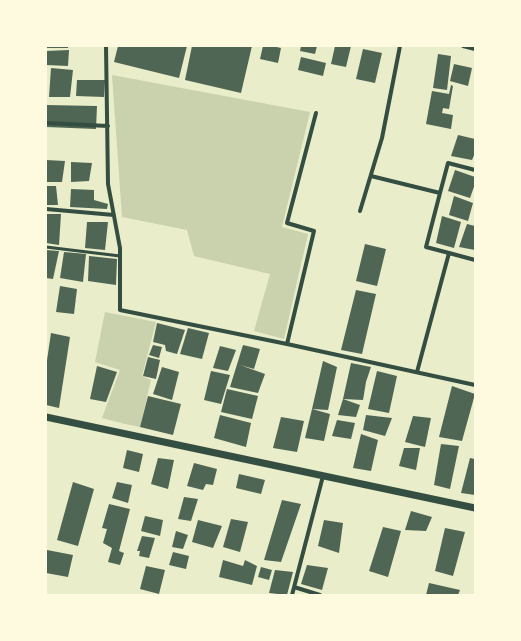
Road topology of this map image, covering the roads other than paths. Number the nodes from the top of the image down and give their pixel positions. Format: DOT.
graph roads {
  1 [pos="106,46"];
  2 [pos="400,46"];
  3 [pos="463,46"];
  4 [pos="475,49"];
  5 [pos="316,113"];
  6 [pos="46,123"];
  7 [pos="108,126"];
  8 [pos="475,170"];
  9 [pos="371,176"];
  10 [pos="440,192"];
  11 [pos="46,210"];
  12 [pos="360,211"];
  13 [pos="114,215"];
  14 [pos="46,247"];
  15 [pos="448,253"];
  16 [pos="120,256"];
  17 [pos="475,260"];
  18 [pos="287,344"];
  19 [pos="417,372"];
  20 [pos="475,385"];
  21 [pos="46,418"];
  22 [pos="323,476"];
  23 [pos="475,508"];
  24 [pos="294,587"];
  25 [pos="292,595"];
  26 [pos="320,595"];
  1 -- 7 [label="street"];
  2 -- 9 [label="street"];
  3 -- 4 [label="street"];
  5 -- 18 [label="street"];
  6 -- 7 [label="street"];
  7 -- 13 [label="street"];
  8 -- 10 [label="street"];
  9 -- 10 [label="street"];
  9 -- 12 [label="street"];
  10 -- 15 [label="street"];
  11 -- 13 [label="street"];
  13 -- 16 [label="street"];
  14 -- 16 [label="lane"];
  15 -- 17 [label="street"];
  15 -- 19 [label="street"];
  16 -- 18 [label="street"];
  18 -- 19 [label="street"];
  19 -- 20 [label="street"];
  21 -- 22 [label="street"];
  22 -- 23 [label="street"];
  22 -- 24 [label="street"];
  24 -- 25 [label="street"];
  24 -- 26 [label="street"];
}
